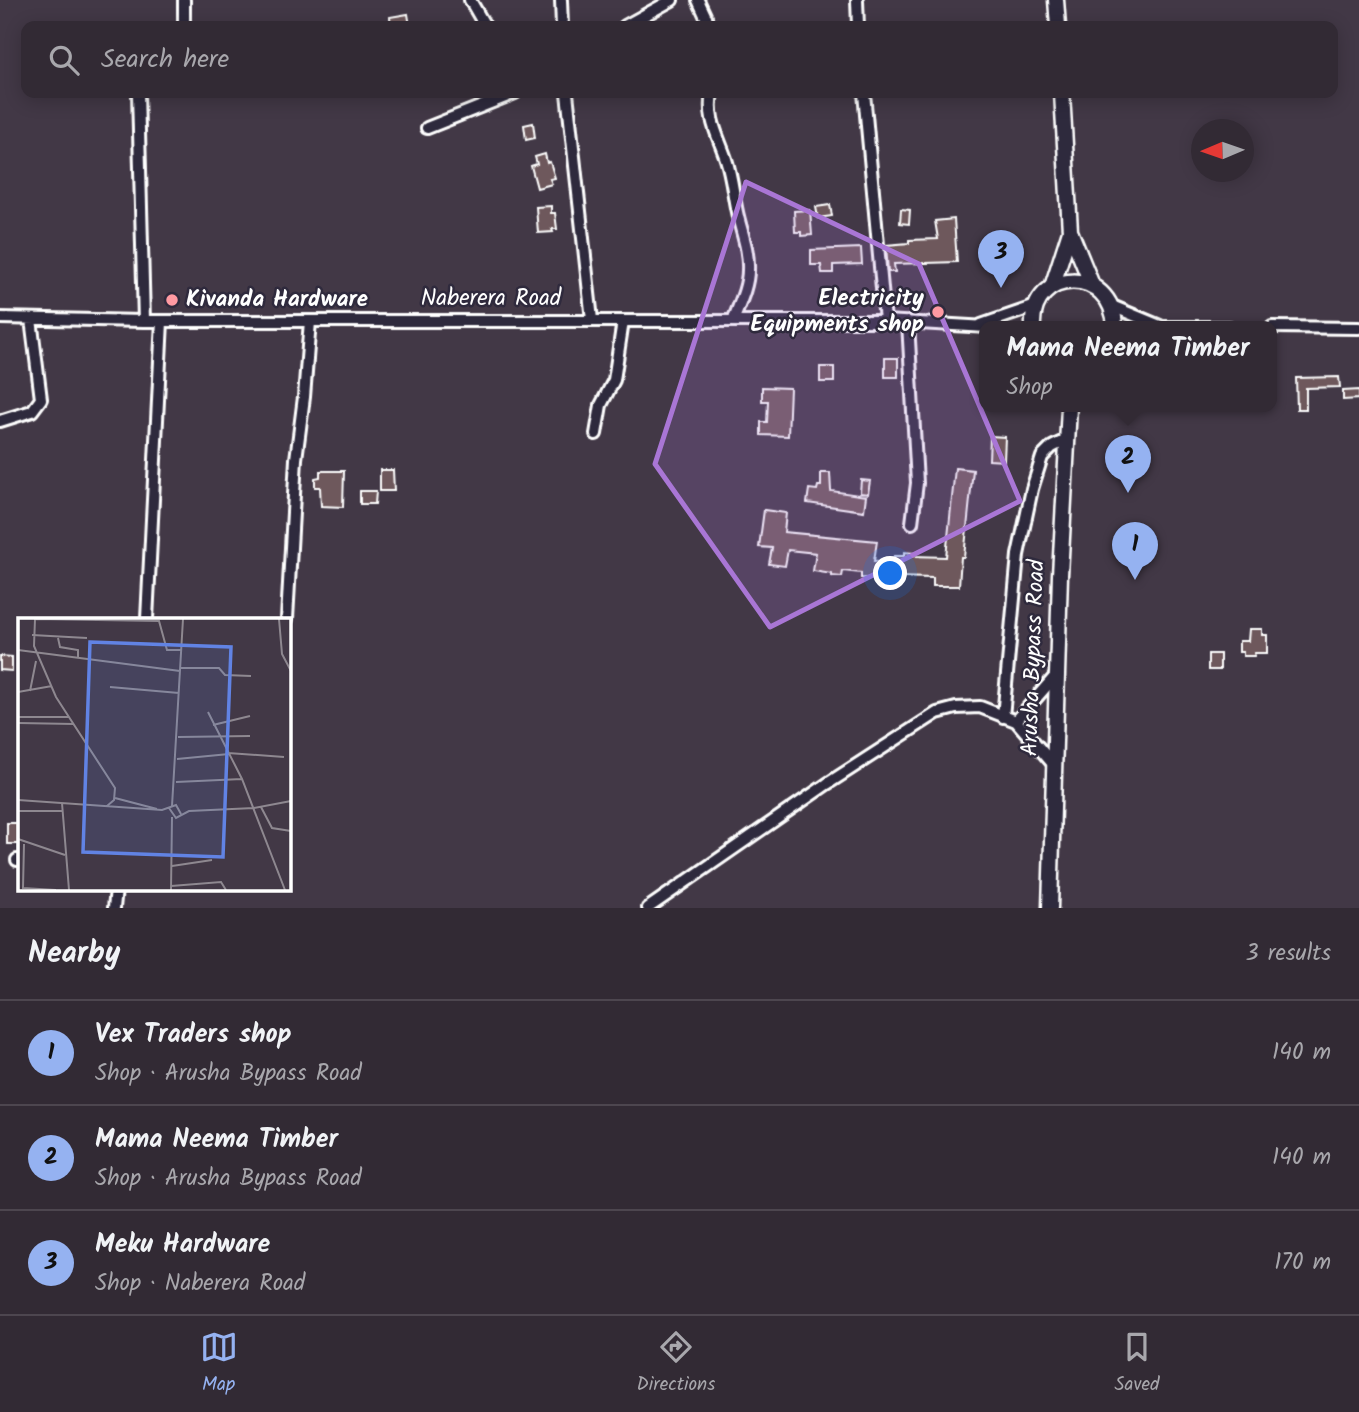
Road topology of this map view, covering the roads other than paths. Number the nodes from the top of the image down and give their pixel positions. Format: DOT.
graph roads {
  1 [pos="184,0"];
  2 [pos="470,0"];
  3 [pos="561,0"];
  4 [pos="672,0"];
  5 [pos="698,0"];
  6 [pos="857,0"];
  7 [pos="1056,0"];
  8 [pos="184,21"];
  9 [pos="482,21"];
  10 [pos="562,21"];
  11 [pos="634,21"];
  12 [pos="707,21"];
  13 [pos="858,21"];
  14 [pos="1058,21"];
  15 [pos="138,98"];
  16 [pos="501,98"];
  17 [pos="568,98"];
  18 [pos="711,98"];
  19 [pos="864,98"];
  20 [pos="1062,98"];
  21 [pos="427,128"];
  22 [pos="1070,231"];
  23 [pos="1092,285"];
  24 [pos="1052,287"];
  25 [pos="1036,306"];
  26 [pos="1112,306"];
  27 [pos="0,318"];
  28 [pos="31,319"];
  29 [pos="592,320"];
  30 [pos="144,321"];
  31 [pos="162,321"];
  32 [pos="310,321"];
  33 [pos="623,321"];
  34 [pos="733,321"];
  35 [pos="885,321"];
  36 [pos="997,321"];
  37 [pos="1034,321"];
  38 [pos="1114,321"];
  39 [pos="1147,321"];
  40 [pos="908,322"];
  41 [pos="979,326"];
  42 [pos="1277,327"];
  43 [pos="1359,328"];
  44 [pos="1069,412"];
  45 [pos="0,421"];
  46 [pos="596,434"];
  47 [pos="1066,440"];
  48 [pos="912,523"];
  49 [pos="147,618"];
  50 [pos="287,618"];
  51 [pos="1059,671"];
  52 [pos="1003,716"];
  53 [pos="1016,721"];
  54 [pos="1053,764"];
  55 [pos="116,890"];
  56 [pos="114,908"];
  57 [pos="648,908"];
  58 [pos="1050,908"];
  1 -- 8 [label="street"];
  2 -- 9 [label="street"];
  3 -- 10 [label="street"];
  4 -- 11 [label="street"];
  5 -- 12 [label="street"];
  6 -- 13 [label="street"];
  7 -- 14 [label="main road"];
  15 -- 30 [label="street"];
  16 -- 21 [label="street"];
  17 -- 29 [label="street"];
  18 -- 34 [label="street"];
  19 -- 35 [label="street"];
  20 -- 22 [label="main road"];
  22 -- 23 [label="main road"];
  22 -- 24 [label="main road"];
  23 -- 24 [label="main road"];
  23 -- 26 [label="main road"];
  24 -- 25 [label="main road"];
  25 -- 36 [label="street, Naberera Road"];
  25 -- 37 [label="main road"];
  26 -- 38 [label="main road"];
  26 -- 39 [label="street"];
  27 -- 28 [label="street, Naberera Road"];
  28 -- 30 [label="street, Naberera Road"];
  28 -- 45 [label="street"];
  29 -- 32 [label="street, Naberera Road"];
  29 -- 33 [label="street, Naberera Road"];
  30 -- 31 [label="street, Naberera Road"];
  31 -- 32 [label="street, Naberera Road"];
  31 -- 49 [label="street"];
  32 -- 50 [label="street"];
  33 -- 34 [label="street, Naberera Road"];
  33 -- 46 [label="street"];
  34 -- 35 [label="street, Naberera Road"];
  35 -- 40 [label="street, Naberera Road"];
  40 -- 41 [label="street, Naberera Road"];
  40 -- 48 [label="street"];
  42 -- 43 [label="street"];
  44 -- 47 [label="main road, Arusha Bypass Road"];
  47 -- 51 [label="main road, Arusha Bypass Road"];
  47 -- 52 [label="street"];
  51 -- 53 [label="street"];
  51 -- 54 [label="main road, Arusha Bypass Road"];
  52 -- 53 [label="street"];
  52 -- 57 [label="street"];
  53 -- 54 [label="street"];
  54 -- 58 [label="main road, Arusha Bypass Road"];
  55 -- 56 [label="street"];
}
